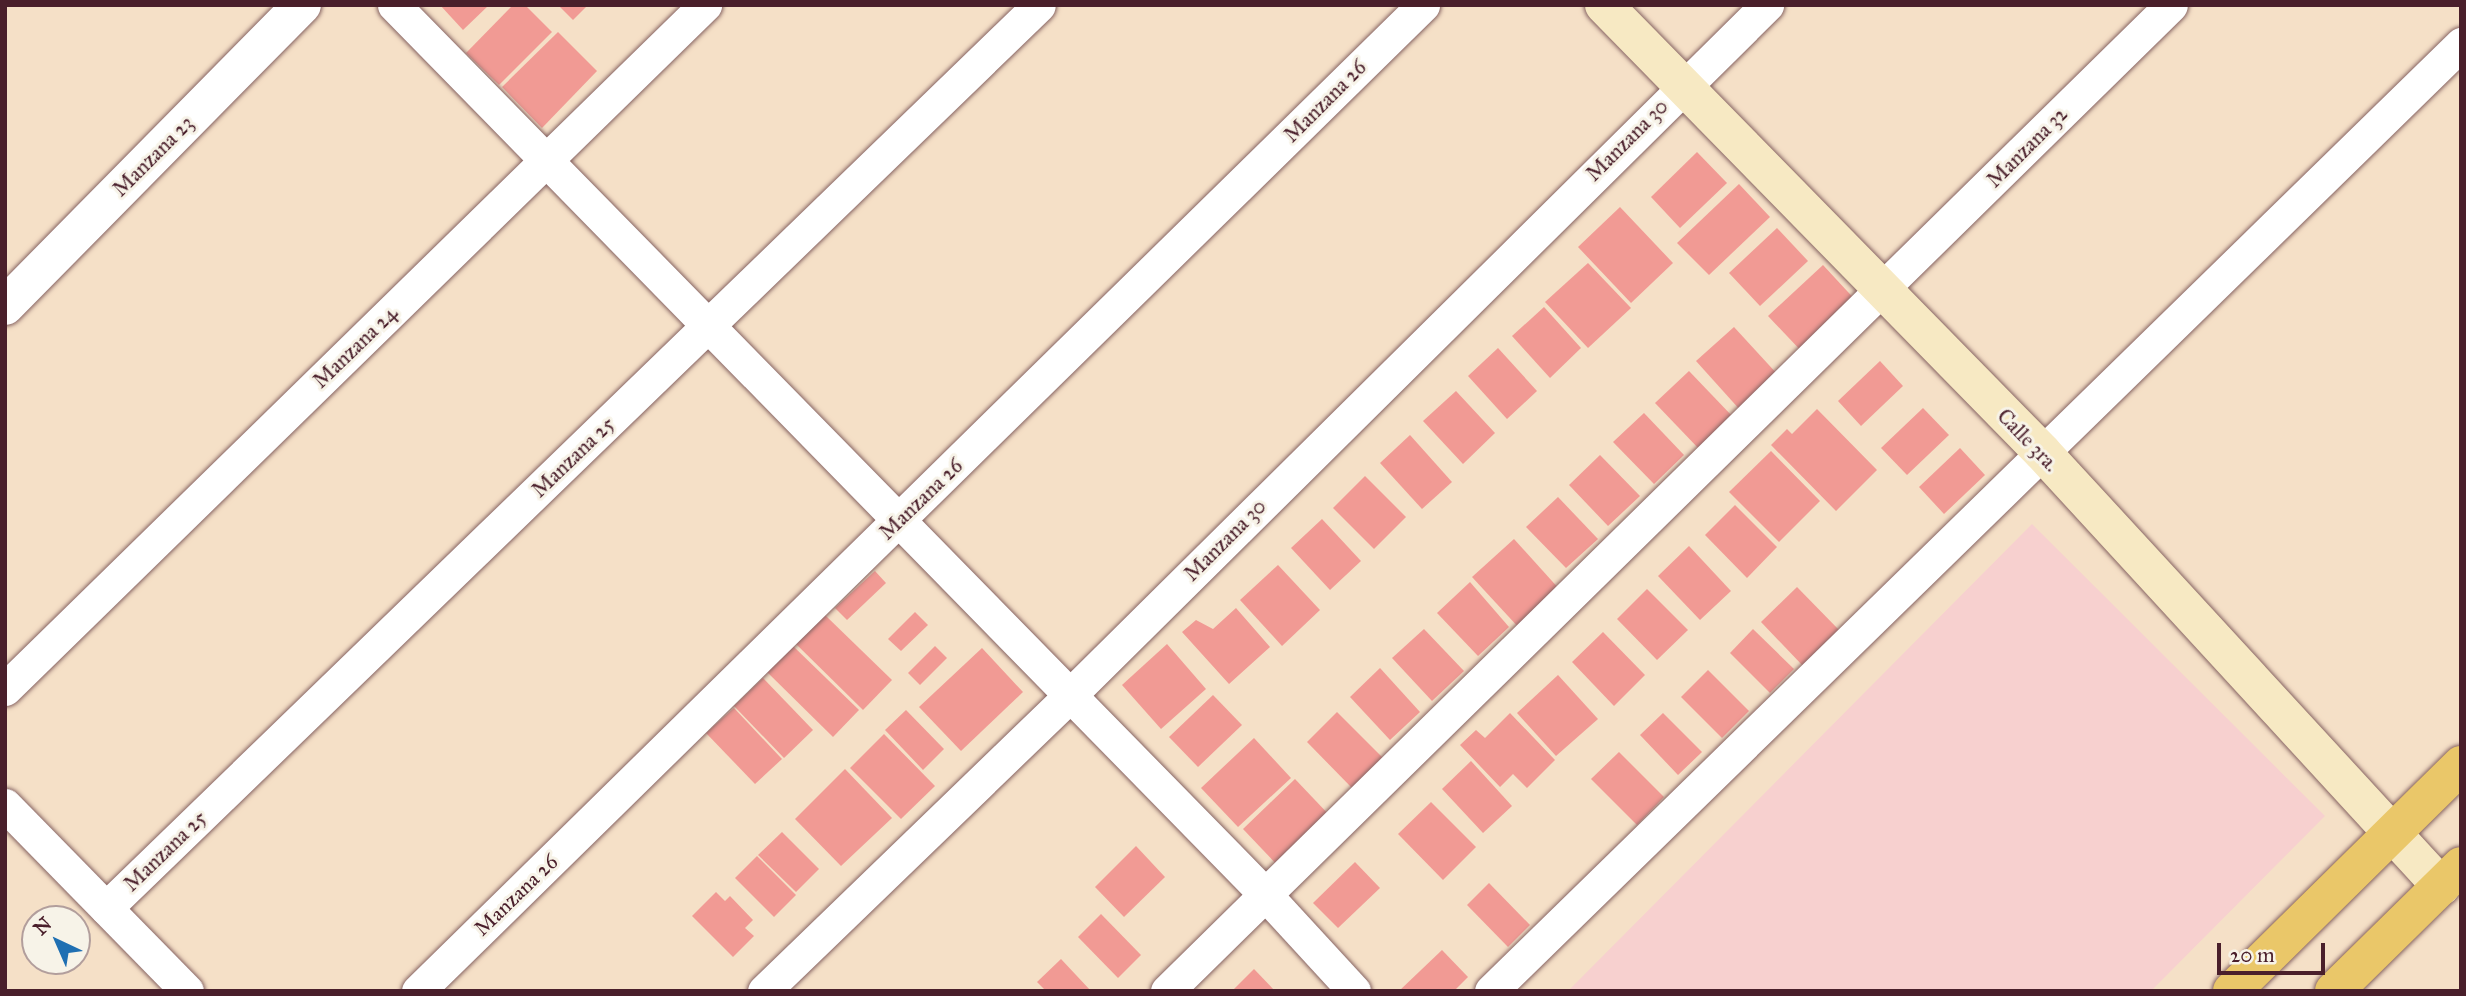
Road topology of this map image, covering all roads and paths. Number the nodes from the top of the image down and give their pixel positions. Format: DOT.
graph roads {
  1 [pos="302,5"];
  2 [pos="394,5"];
  3 [pos="705,5"];
  4 [pos="1039,5"];
  5 [pos="1423,5"];
  6 [pos="1604,5"];
  7 [pos="1767,5"];
  8 [pos="2171,5"];
  9 [pos="2461,44"];
  10 [pos="1682,85"];
  11 [pos="546,161"];
  12 [pos="1883,289"];
  13 [pos="5,306"];
  14 [pos="708,326"];
  15 [pos="2042,452"];
  16 [pos="899,520"];
  17 [pos="5,690"];
  18 [pos="1070,695"];
  19 [pos="2461,765"];
  20 [pos="5,805"];
  21 [pos="2390,833"];
  22 [pos="2451,876"];
  23 [pos="1264,893"];
  24 [pos="106,908"];
  25 [pos="187,991"];
  26 [pos="418,991"];
  27 [pos="764,991"];
  28 [pos="1167,991"];
  29 [pos="1354,991"];
  30 [pos="1491,991"];
  31 [pos="2232,991"];
  32 [pos="2334,991"];
  1 -- 13 [label="street, Manzana 23"];
  2 -- 11 [label="street"];
  3 -- 11 [label="street, Manzana 24"];
  4 -- 14 [label="street, Manzana 25"];
  5 -- 16 [label="street, Manzana 26"];
  6 -- 10 [label="main road, Calle 3ra."];
  7 -- 10 [label="street, Manzana 30"];
  8 -- 12 [label="street, Manzana 32"];
  9 -- 15 [label="street"];
  10 -- 12 [label="main road, Calle 3ra."];
  10 -- 18 [label="street, Manzana 30"];
  11 -- 14 [label="street"];
  11 -- 17 [label="street, Manzana 24"];
  12 -- 15 [label="main road, Calle 3ra."];
  12 -- 23 [label="street, Manzana 32"];
  14 -- 16 [label="street"];
  14 -- 24 [label="street, Manzana 25"];
  15 -- 21 [label="main road, Calle 3ra."];
  15 -- 30 [label="street"];
  16 -- 18 [label="street"];
  16 -- 26 [label="street, Manzana 26"];
  18 -- 23 [label="street"];
  18 -- 27 [label="street, Manzana 30"];
  19 -- 21 [label="main road"];
  20 -- 24 [label="street"];
  21 -- 22 [label="main road, Calle 3ra."];
  21 -- 31 [label="main road"];
  22 -- 32 [label="main road"];
  23 -- 28 [label="street, Manzana 32"];
  23 -- 29 [label="street"];
  24 -- 25 [label="street"];
}
